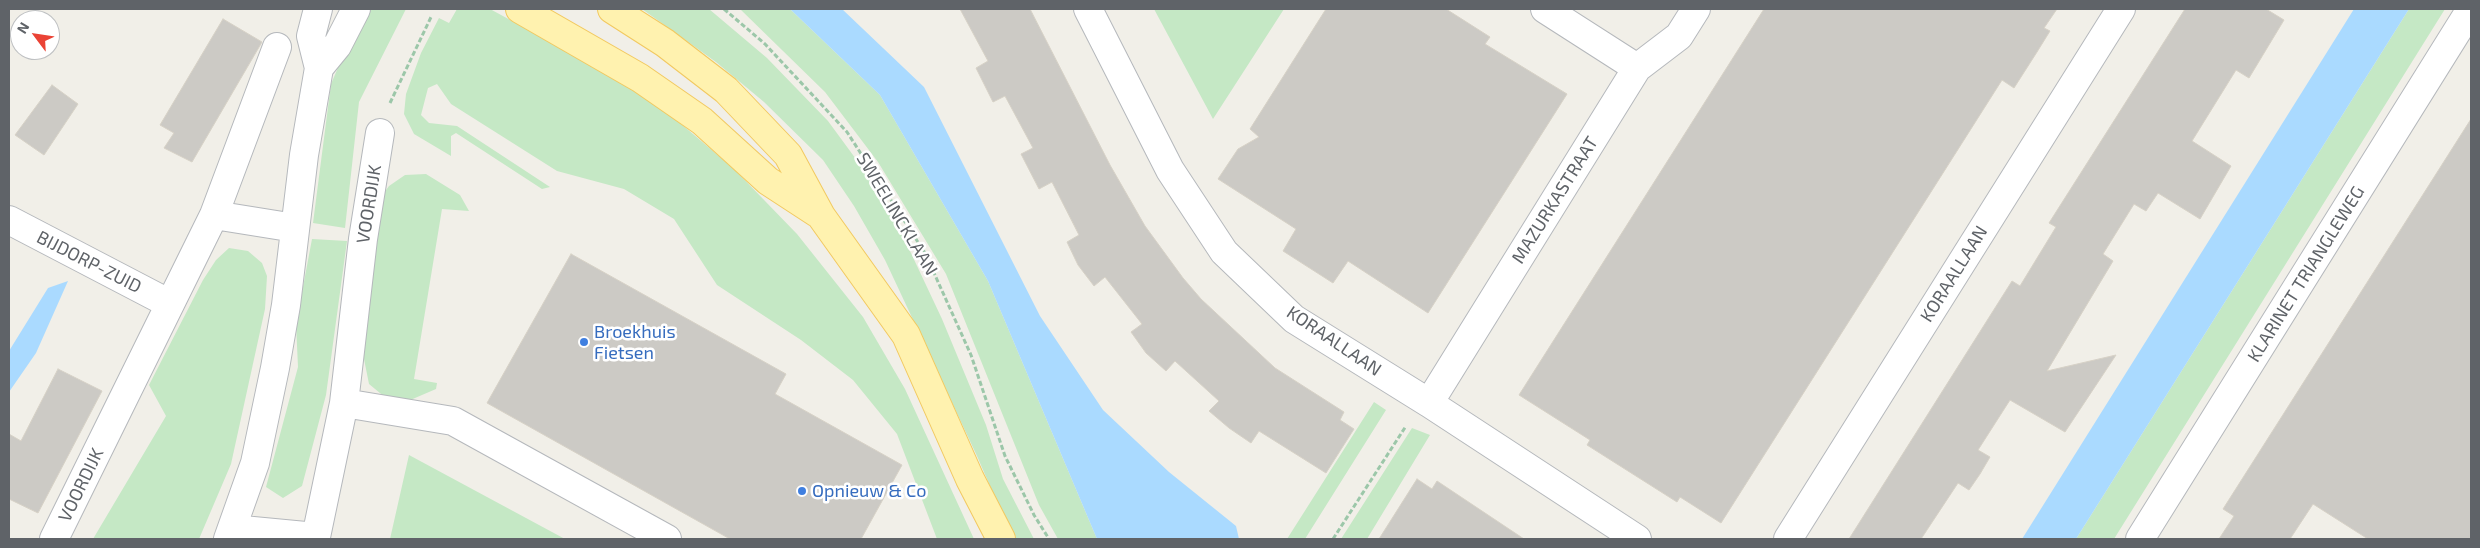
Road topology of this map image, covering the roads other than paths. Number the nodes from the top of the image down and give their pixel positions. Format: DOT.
graph roads {
  1 [pos="318,9"];
  2 [pos="356,9"];
  3 [pos="520,9"];
  4 [pos="612,9"];
  5 [pos="1088,9"];
  6 [pos="1544,9"];
  7 [pos="1696,9"];
  8 [pos="2121,9"];
  9 [pos="2471,9"];
  10 [pos="277,47"];
  11 [pos="319,68"];
  12 [pos="1637,68"];
  13 [pos="380,133"];
  14 [pos="214,215"];
  15 [pos="821,216"];
  16 [pos="9,220"];
  17 [pos="295,228"];
  18 [pos="170,304"];
  19 [pos="344,403"];
  20 [pos="1429,403"];
  21 [pos="230,534"];
  22 [pos="54,539"];
  23 [pos="666,539"];
  24 [pos="1001,539"];
  25 [pos="1637,539"];
  26 [pos="1788,539"];
  27 [pos="2140,539"];
  1 -- 11 [label="street, VOORDIJK"];
  2 -- 11 [label="street, VOORDIJK"];
  3 -- 15 [label="main road"];
  4 -- 15 [label="main road"];
  5 -- 20 [label="street, KORAALLAAN"];
  6 -- 12 [label="street"];
  7 -- 12 [label="street, MAZURKASTRAAT"];
  8 -- 26 [label="street, KORAALLAAN"];
  9 -- 27 [label="street, KLARINET TRIANGLEWEG"];
  10 -- 14 [label="street, VOORDIJK"];
  11 -- 17 [label="street, VOORDIJK"];
  12 -- 20 [label="street, MAZURKASTRAAT"];
  13 -- 19 [label="street, VOORDIJK"];
  14 -- 17 [label="street"];
  14 -- 18 [label="street, VOORDIJK"];
  15 -- 24 [label="main road"];
  16 -- 18 [label="street, BIJDORP-ZUID"];
  17 -- 21 [label="street, VOORDIJK"];
  18 -- 22 [label="street, VOORDIJK"];
  19 -- 21 [label="street, VOORDIJK"];
  19 -- 23 [label="street"];
  20 -- 25 [label="street, KORAALLAAN"];
}
